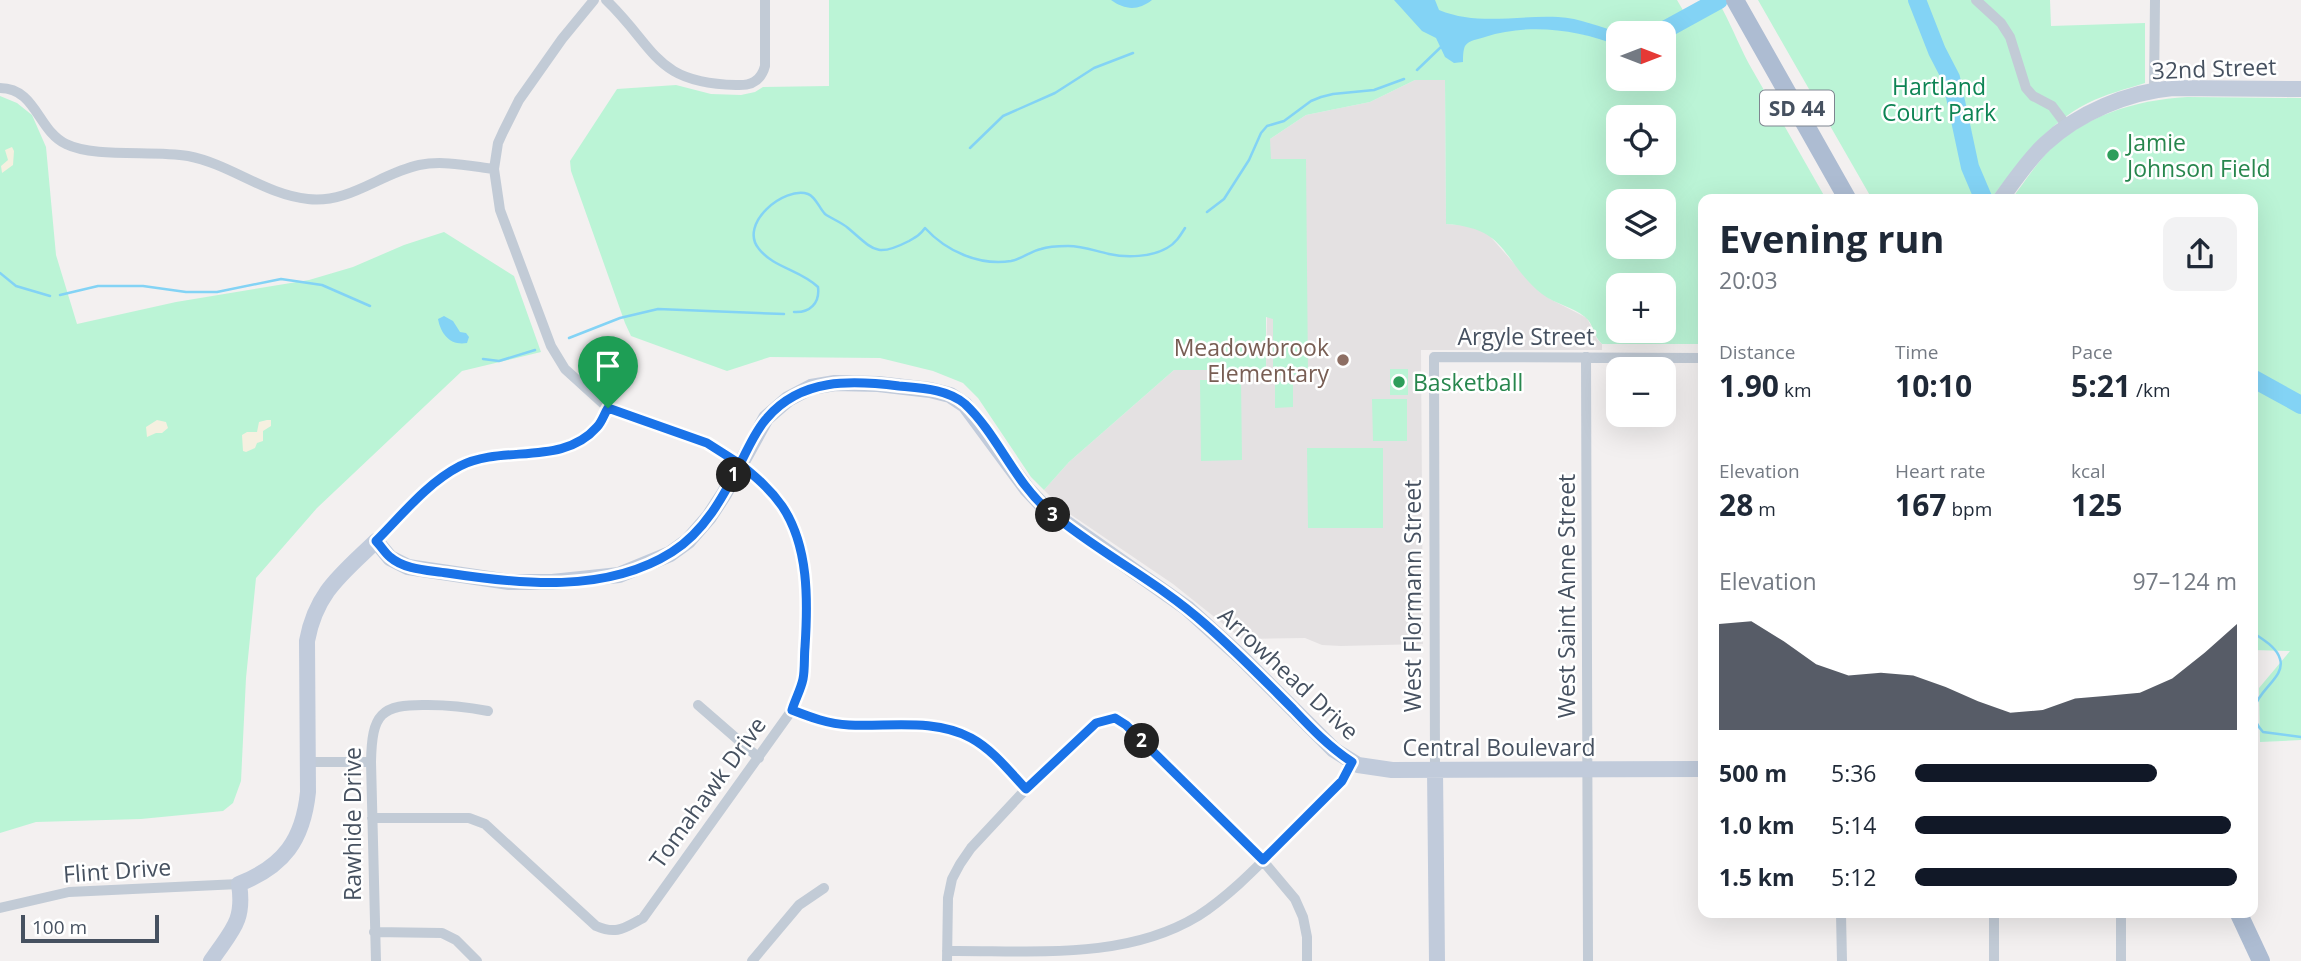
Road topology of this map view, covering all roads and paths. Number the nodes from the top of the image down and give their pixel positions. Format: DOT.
graph roads {
  1 [pos="594,0"];
  2 [pos="606,0"];
  3 [pos="765,0"];
  4 [pos="1735,0"];
  5 [pos="1976,0"];
  6 [pos="2155,0"];
  7 [pos="0,88"];
  8 [pos="2301,89"];
  9 [pos="2154,90"];
  10 [pos="2067,126"];
  11 [pos="494,169"];
  12 [pos="1845,194"];
  13 [pos="2004,194"];
  14 [pos="1434,357"];
  15 [pos="1586,358"];
  16 [pos="1698,358"];
  17 [pos="608,408"];
  18 [pos="740,464"];
  19 [pos="376,541"];
  20 [pos="698,705"];
  21 [pos="792,710"];
  22 [pos="488,711"];
  23 [pos="759,758"];
  24 [pos="309,762"];
  25 [pos="371,762"];
  26 [pos="1352,762"];
  27 [pos="1588,769"];
  28 [pos="1698,769"];
  29 [pos="1435,770"];
  30 [pos="1026,789"];
  31 [pos="372,818"];
  32 [pos="1263,860"];
  33 [pos="239,884"];
  34 [pos="824,888"];
  35 [pos="0,908"];
  36 [pos="1841,918"];
  37 [pos="1994,918"];
  38 [pos="2121,918"];
  39 [pos="2241,918"];
  40 [pos="374,932"];
  41 [pos="947,956"];
  42 [pos="211,961"];
  43 [pos="376,961"];
  44 [pos="477,961"];
  45 [pos="752,961"];
  46 [pos="1307,961"];
  47 [pos="1437,961"];
  48 [pos="1588,961"];
  49 [pos="1842,961"];
  50 [pos="1994,961"];
  51 [pos="2121,961"];
  52 [pos="2261,961"];
  1 -- 11 [label="street, Tomahawk Drive"];
  2 -- 3 [label="street"];
  4 -- 12 [label="main road, SD 44"];
  5 -- 10 [label="street"];
  6 -- 9 [label="street"];
  7 -- 11 [label="street"];
  8 -- 9 [label="street, 32nd Street"];
  9 -- 10 [label="street, 32nd Street"];
  10 -- 13 [label="street, 32nd Street"];
  11 -- 17 [label="street, Tomahawk Drive"];
  14 -- 15 [label="street, Argyle Street"];
  14 -- 29 [label="street, West Flormann Street"];
  15 -- 16 [label="street, Argyle Street"];
  15 -- 27 [label="street, West Saint Anne Street"];
  17 -- 18 [label="street, Tomahawk Drive"];
  17 -- 19 [label="street"];
  18 -- 19 [label="street, Arrowhead Drive"];
  18 -- 21 [label="street, Tomahawk Drive"];
  18 -- 26 [label="street, Arrowhead Drive"];
  19 -- 24 [label="street"];
  20 -- 23 [label="street"];
  21 -- 23 [label="street, Tomahawk Drive"];
  21 -- 30 [label="street"];
  22 -- 25 [label="street, Rawhide Drive"];
  23 -- 31 [label="street, Tomahawk Drive"];
  24 -- 25 [label="street"];
  24 -- 33 [label="street"];
  25 -- 31 [label="street, Rawhide Drive"];
  26 -- 29 [label="street, Central Boulevard"];
  26 -- 32 [label="street"];
  27 -- 28 [label="street, Central Boulevard"];
  27 -- 29 [label="street, Central Boulevard"];
  27 -- 48 [label="street, West Saint Anne Street"];
  29 -- 47 [label="street, West Flormann Street"];
  30 -- 32 [label="street"];
  30 -- 41 [label="street"];
  31 -- 40 [label="street, Rawhide Drive"];
  32 -- 41 [label="street"];
  32 -- 46 [label="street"];
  33 -- 35 [label="street, Flint Drive"];
  33 -- 42 [label="street"];
  34 -- 45 [label="street"];
  36 -- 49 [label="street"];
  37 -- 50 [label="street"];
  38 -- 51 [label="street"];
  39 -- 52 [label="main road"];
  40 -- 43 [label="street, Rawhide Drive"];
  40 -- 44 [label="street"];
}
